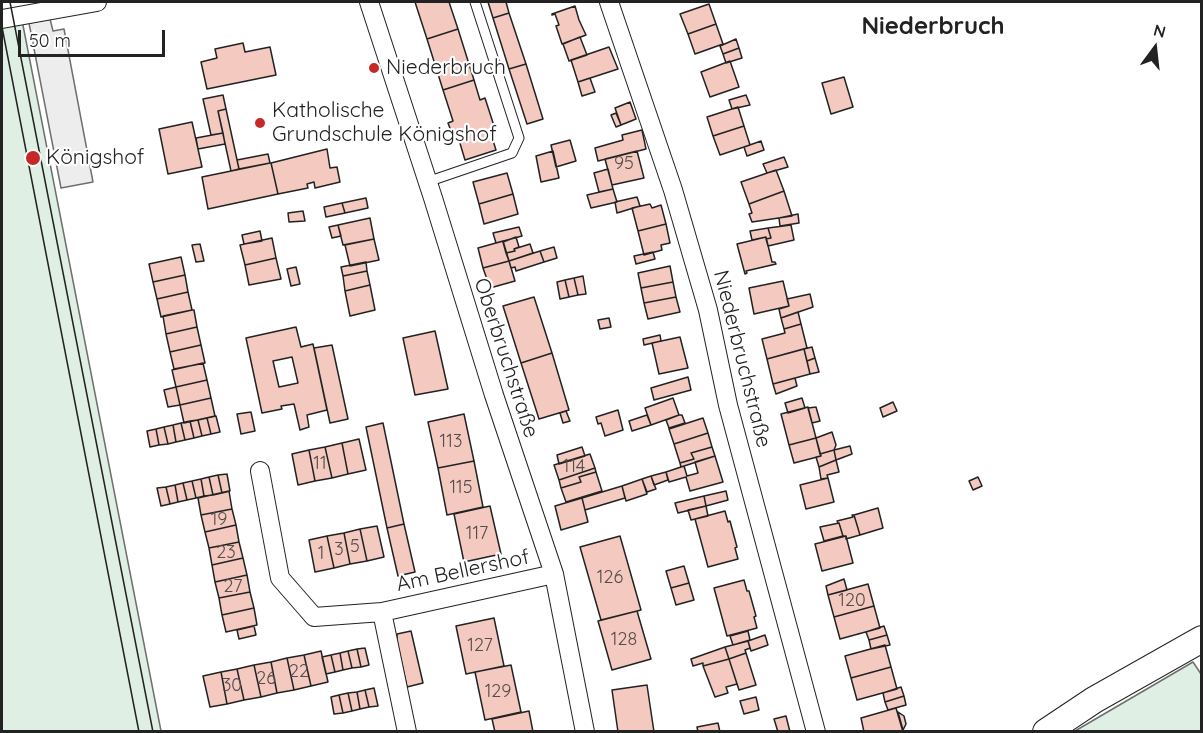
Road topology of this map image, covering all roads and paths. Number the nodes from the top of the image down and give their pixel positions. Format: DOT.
graph roads {
  1 [pos="97,2"];
  2 [pos="369,2"];
  3 [pos="475,2"];
  4 [pos="609,2"];
  5 [pos="2,19"];
  6 [pos="427,182"];
  7 [pos="260,471"];
  8 [pos="554,574"];
  9 [pos="382,612"];
  10 [pos="1202,639"];
  11 [pos="407,732"];
  12 [pos="585,732"];
  13 [pos="816,732"];
  14 [pos="1046,732"];
  1 -- 5 [label="street"];
  2 -- 6 [label="street, Oberbruchstraße"];
  3 -- 6 [label="lane"];
  4 -- 13 [label="street, Niederbruchstraße"];
  6 -- 8 [label="street, Oberbruchstraße"];
  7 -- 9 [label="street, Am Bellershof"];
  8 -- 9 [label="street, Am Bellershof"];
  8 -- 12 [label="street, Oberbruchstraße"];
  9 -- 11 [label="street, Am Bellershof"];
  10 -- 14 [label="main road"];
}
